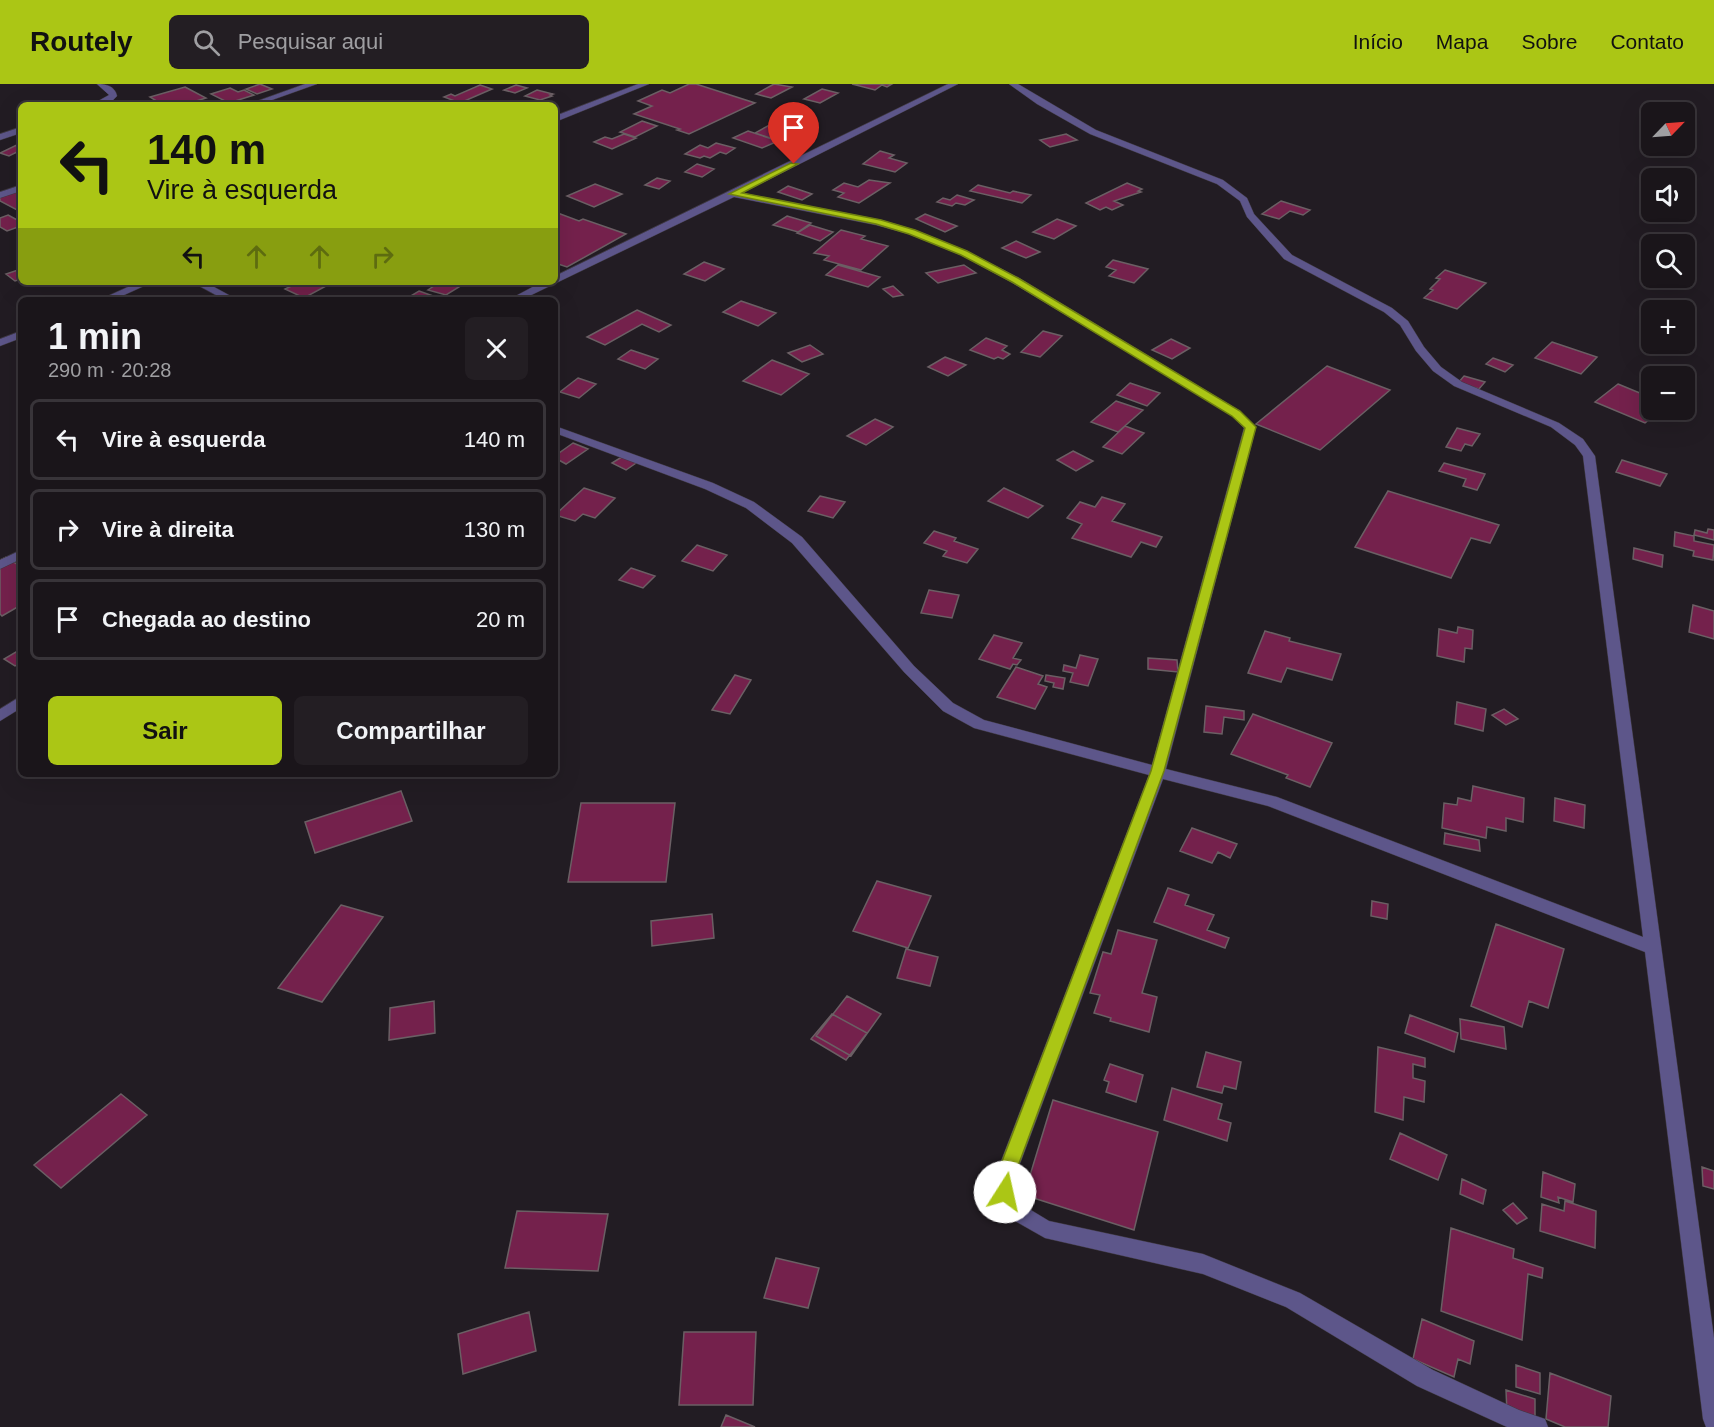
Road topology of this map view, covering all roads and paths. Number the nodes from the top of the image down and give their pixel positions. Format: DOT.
graph roads {
  1 [pos="101,84"];
  2 [pos="313,84"];
  3 [pos="645,84"];
  4 [pos="954,84"];
  5 [pos="1013,84"];
  6 [pos="104,102"];
  7 [pos="259,102"];
  8 [pos="558,118"];
  9 [pos="18,132"];
  10 [pos="0,137"];
  11 [pos="18,189"];
  12 [pos="733,194"];
  13 [pos="0,195"];
  14 [pos="558,279"];
  15 [pos="141,285"];
  16 [pos="203,285"];
  17 [pos="544,285"];
  18 [pos="111,297"];
  19 [pos="226,297"];
  20 [pos="519,297"];
  21 [pos="18,335"];
  22 [pos="0,343"];
  23 [pos="558,430"];
  24 [pos="18,556"];
  25 [pos="0,565"];
  26 [pos="18,703"];
  27 [pos="0,716"];
  28 [pos="1158,771"];
  29 [pos="1653,948"];
  30 [pos="1714,1419"];
  31 [pos="1537,1427"];
  1 -- 6 [label="street"];
  2 -- 7 [label="street"];
  3 -- 8 [label="street"];
  4 -- 12 [label="street"];
  5 -- 29 [label="street"];
  9 -- 10 [label="street"];
  11 -- 13 [label="street"];
  12 -- 14 [label="street"];
  12 -- 28 [label="street"];
  15 -- 18 [label="street"];
  16 -- 19 [label="street"];
  17 -- 20 [label="street"];
  21 -- 22 [label="street"];
  23 -- 28 [label="street"];
  24 -- 25 [label="street"];
  26 -- 27 [label="street"];
  28 -- 29 [label="street"];
  28 -- 31 [label="street"];
  29 -- 30 [label="street"];
}
